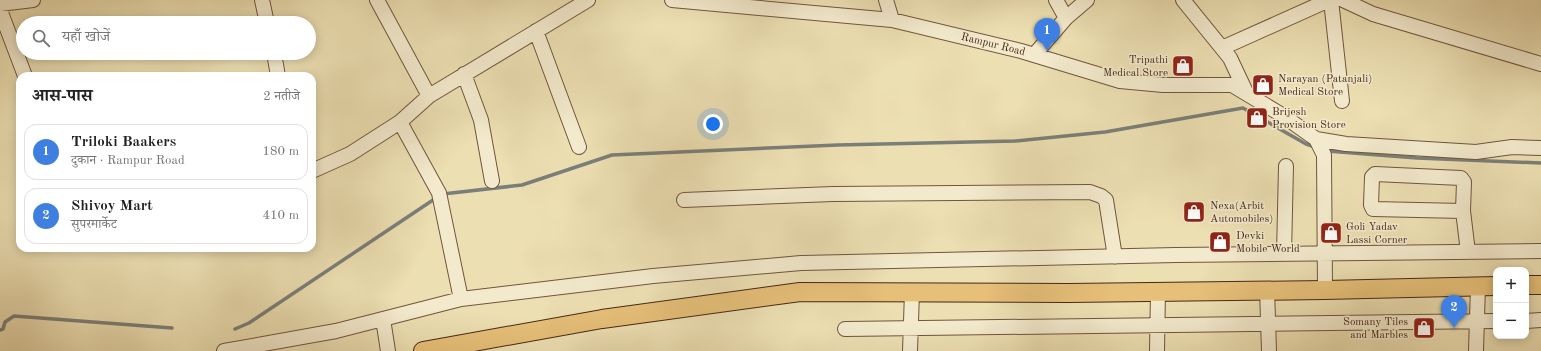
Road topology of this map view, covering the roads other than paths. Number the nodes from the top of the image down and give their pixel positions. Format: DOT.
graph roads {
  1 [pos="32,0"];
  2 [pos="262,0"];
  3 [pos="377,0"];
  4 [pos="588,0"];
  5 [pos="672,0"];
  6 [pos="886,0"];
  7 [pos="1056,0"];
  8 [pos="1087,0"];
  9 [pos="1183,0"];
  10 [pos="1330,0"];
  11 [pos="1342,0"];
  12 [pos="0,4"];
  13 [pos="0,10"];
  14 [pos="265,16"];
  15 [pos="1066,18"];
  16 [pos="892,20"];
  17 [pos="536,31"];
  18 [pos="1222,48"];
  19 [pos="16,52"];
  20 [pos="1034,55"];
  21 [pos="19,60"];
  22 [pos="275,60"];
  23 [pos="1541,64"];
  24 [pos="23,72"];
  25 [pos="277,72"];
  26 [pos="464,74"];
  27 [pos="1246,92"];
  28 [pos="429,96"];
  29 [pos="1342,101"];
  30 [pos="400,122"];
  31 [pos="579,146"];
  32 [pos="1320,146"];
  33 [pos="1541,148"];
  34 [pos="1286,166"];
  35 [pos="316,169"];
  36 [pos="492,181"];
  37 [pos="684,200"];
  38 [pos="1463,211"];
  39 [pos="1541,251"];
  40 [pos="1468,252"];
  41 [pos="1284,254"];
  42 [pos="1324,254"];
  43 [pos="1115,257"];
  44 [pos="1529,285"];
  45 [pos="1541,285"];
  46 [pos="1478,286"];
  47 [pos="1493,286"];
  48 [pos="1267,289"];
  49 [pos="1325,290"];
  50 [pos="1158,291"];
  51 [pos="912,292"];
  52 [pos="461,299"];
  53 [pos="383,319"];
  54 [pos="1541,320"];
  55 [pos="1476,321"];
  56 [pos="1493,321"];
  57 [pos="1529,321"];
  58 [pos="1267,324"];
  59 [pos="1158,325"];
  60 [pos="910,328"];
  61 [pos="845,329"];
  62 [pos="224,351"];
  63 [pos="388,351"];
  64 [pos="423,351"];
  65 [pos="910,351"];
  66 [pos="1157,351"];
  67 [pos="1269,351"];
  68 [pos="1476,351"];
  1 -- 12 [label="street"];
  2 -- 14 [label="street"];
  3 -- 28 [label="street"];
  4 -- 17 [label="street"];
  5 -- 16 [label="street, Rampur Road"];
  6 -- 16 [label="street"];
  7 -- 15 [label="street"];
  8 -- 15 [label="street"];
  9 -- 18 [label="street"];
  10 -- 18 [label="street"];
  10 -- 29 [label="street"];
  11 -- 23 [label="street"];
  13 -- 19 [label="street"];
  15 -- 20 [label="street"];
  16 -- 20 [label="street, Rampur Road"];
  17 -- 26 [label="street"];
  17 -- 31 [label="street"];
  18 -- 27 [label="street"];
  20 -- 27 [label="street, Rampur Road"];
  21 -- 24 [label="street"];
  22 -- 25 [label="street"];
  26 -- 28 [label="street"];
  26 -- 36 [label="street"];
  27 -- 32 [label="street, Rampur Road"];
  28 -- 30 [label="street"];
  30 -- 35 [label="street"];
  30 -- 52 [label="street"];
  32 -- 33 [label="street"];
  32 -- 42 [label="street"];
  34 -- 41 [label="street"];
  37 -- 43 [label="street"];
  38 -- 38 [label="street"];
  38 -- 40 [label="street"];
  39 -- 40 [label="street"];
  40 -- 42 [label="street"];
  41 -- 42 [label="street"];
  41 -- 43 [label="street"];
  42 -- 49 [label="street"];
  43 -- 52 [label="street"];
  44 -- 45 [label="main road"];
  46 -- 47 [label="main road"];
  46 -- 49 [label="main road"];
  46 -- 55 [label="street"];
  48 -- 49 [label="main road"];
  48 -- 50 [label="main road"];
  48 -- 58 [label="street"];
  50 -- 51 [label="main road"];
  50 -- 59 [label="street"];
  51 -- 60 [label="street"];
  51 -- 64 [label="main road"];
  52 -- 53 [label="street"];
  53 -- 62 [label="street"];
  53 -- 63 [label="street"];
  54 -- 57 [label="street"];
  55 -- 56 [label="street"];
  55 -- 58 [label="street"];
  55 -- 68 [label="street"];
  58 -- 59 [label="street"];
  58 -- 67 [label="street"];
  59 -- 60 [label="street"];
  59 -- 66 [label="street"];
  60 -- 61 [label="street"];
  60 -- 65 [label="street"];
}
